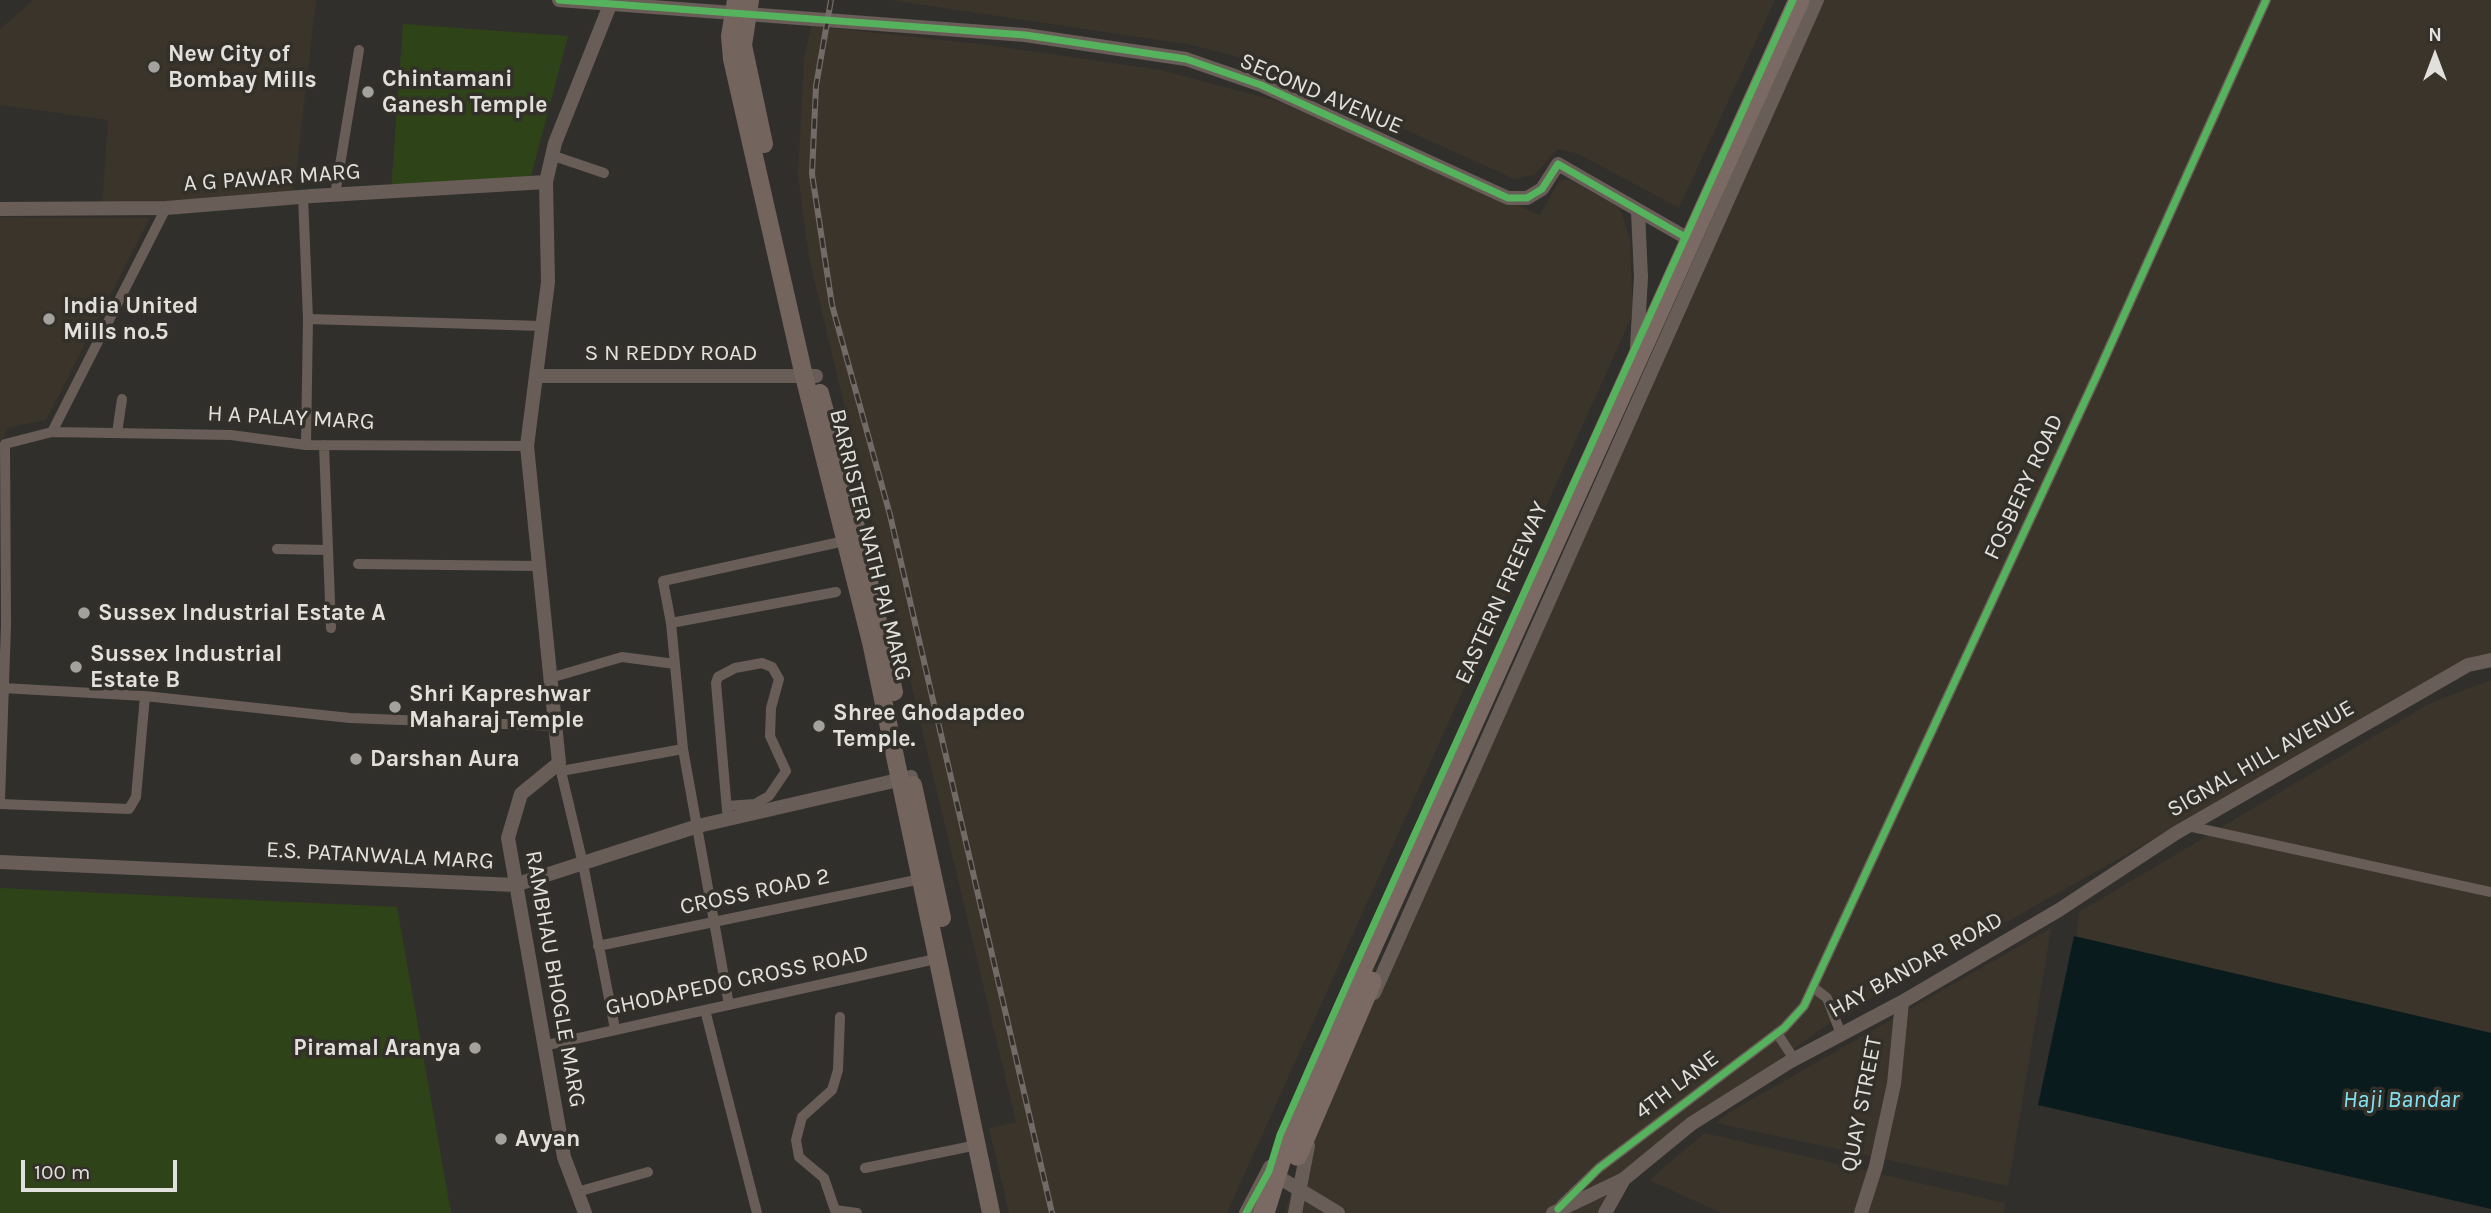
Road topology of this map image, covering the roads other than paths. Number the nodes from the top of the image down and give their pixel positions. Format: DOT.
graph roads {
  1 [pos="559,0"];
  2 [pos="1793,0"];
  3 [pos="1799,0"];
  4 [pos="1815,0"];
  5 [pos="2266,0"];
  6 [pos="612,2"];
  7 [pos="742,7"];
  8 [pos="359,50"];
  9 [pos="551,155"];
  10 [pos="604,173"];
  11 [pos="546,182"];
  12 [pos="335,195"];
  13 [pos="303,196"];
  14 [pos="166,208"];
  15 [pos="0,209"];
  16 [pos="1638,212"];
  17 [pos="1685,237"];
  18 [pos="308,319"];
  19 [pos="542,326"];
  20 [pos="1637,347"];
  21 [pos="1657,358"];
  22 [pos="538,376"];
  23 [pos="810,376"];
  24 [pos="122,399"];
  25 [pos="52,432"];
  26 [pos="117,433"];
  27 [pos="306,444"];
  28 [pos="324,444"];
  29 [pos="527,446"];
  30 [pos="852,540"];
  31 [pos="277,549"];
  32 [pos="328,550"];
  33 [pos="358,564"];
  34 [pos="538,566"];
  35 [pos="836,592"];
  36 [pos="671,623"];
  37 [pos="331,628"];
  38 [pos="2491,660"];
  39 [pos="675,664"];
  40 [pos="550,678"];
  41 [pos="2,681"];
  42 [pos="145,696"];
  43 [pos="556,726"];
  44 [pos="683,749"];
  45 [pos="560,767"];
  46 [pos="906,778"];
  47 [pos="0,802"];
  48 [pos="727,812"];
  49 [pos="698,826"];
  50 [pos="2188,826"];
  51 [pos="0,862"];
  52 [pos="583,864"];
  53 [pos="921,879"];
  54 [pos="515,885"];
  55 [pos="2491,891"];
  56 [pos="2059,910"];
  57 [pos="715,922"];
  58 [pos="938,929"];
  59 [pos="598,946"];
  60 [pos="940,958"];
  61 [pos="1814,988"];
  62 [pos="1902,1002"];
  63 [pos="729,1005"];
  64 [pos="705,1010"];
  65 [pos="840,1017"];
  66 [pos="614,1029"];
  67 [pos="1777,1033"];
  68 [pos="1841,1034"];
  69 [pos="543,1046"];
  70 [pos="1794,1059"];
  71 [pos="977,1145"];
  72 [pos="865,1168"];
  73 [pos="1269,1171"];
  74 [pos="648,1172"];
  75 [pos="1623,1179"];
  76 [pos="1298,1188"];
  77 [pos="577,1192"];
  78 [pos="1555,1211"];
  79 [pos="585,1213"];
  80 [pos="757,1213"];
  81 [pos="857,1213"];
  82 [pos="992,1213"];
  83 [pos="1003,1213"];
  84 [pos="1246,1213"];
  85 [pos="1264,1213"];
  86 [pos="1277,1213"];
  87 [pos="1295,1213"];
  88 [pos="1338,1213"];
  89 [pos="1605,1213"];
  90 [pos="1861,1213"];
  1 -- 6 [label="street"];
  2 -- 17 [label="street"];
  3 -- 85 [label="highway, EASTERN FREEWAY, bridge"];
  4 -- 21 [label="street"];
  4 -- 86 [label="highway, EASTERN FREEWAY, bridge"];
  5 -- 61 [label="street, FOSBERY ROAD"];
  6 -- 7 [label="street"];
  6 -- 9 [label="street"];
  7 -- 16 [label="street, SECOND AVENUE"];
  7 -- 23 [label="main road, BARRISTER NATH PAI MARG"];
  8 -- 12 [label="street"];
  9 -- 10 [label="street"];
  9 -- 11 [label="street"];
  11 -- 12 [label="street, A G PAWAR MARG"];
  11 -- 19 [label="street"];
  12 -- 13 [label="street, A G PAWAR MARG"];
  13 -- 14 [label="street, A G PAWAR MARG"];
  13 -- 18 [label="street"];
  14 -- 15 [label="street, A G PAWAR MARG"];
  14 -- 25 [label="street"];
  16 -- 17 [label="street, SECOND AVENUE"];
  16 -- 20 [label="street"];
  17 -- 20 [label="street"];
  18 -- 19 [label="street"];
  18 -- 27 [label="street"];
  19 -- 22 [label="street"];
  20 -- 21 [label="street"];
  20 -- 73 [label="street"];
  21 -- 76 [label="street"];
  22 -- 23 [label="street, S N REDDY ROAD"];
  22 -- 29 [label="street"];
  23 -- 30 [label="main road, BARRISTER NATH PAI MARG"];
  24 -- 26 [label="street"];
  25 -- 26 [label="street, H A PALAY MARG"];
  25 -- 41 [label="street, H A PALAY MARG"];
  26 -- 27 [label="street, H A PALAY MARG"];
  27 -- 28 [label="street, H A PALAY MARG"];
  28 -- 29 [label="street, H A PALAY MARG"];
  28 -- 32 [label="street"];
  29 -- 34 [label="street"];
  30 -- 36 [label="street"];
  30 -- 46 [label="main road, BARRISTER NATH PAI MARG"];
  31 -- 32 [label="street"];
  32 -- 37 [label="street"];
  33 -- 34 [label="street"];
  34 -- 40 [label="street"];
  35 -- 36 [label="street"];
  36 -- 39 [label="street"];
  38 -- 50 [label="street, SIGNAL HILL AVENUE"];
  39 -- 40 [label="street"];
  39 -- 44 [label="street"];
  40 -- 43 [label="street"];
  41 -- 42 [label="street"];
  41 -- 47 [label="street"];
  42 -- 43 [label="street"];
  42 -- 47 [label="street"];
  43 -- 45 [label="street"];
  44 -- 45 [label="street"];
  44 -- 49 [label="street"];
  45 -- 52 [label="street"];
  45 -- 54 [label="street, RAMBHAU BHOGLE MARG"];
  46 -- 48 [label="street, E.S. PATANWALA MARG"];
  46 -- 53 [label="main road, BARRISTER NATH PAI MARG"];
  46 -- 58 [label="main road, BARRISTER NATH PAI MARG"];
  48 -- 48 [label="street"];
  48 -- 49 [label="street, E.S. PATANWALA MARG"];
  49 -- 52 [label="street, E.S. PATANWALA MARG"];
  49 -- 57 [label="street"];
  50 -- 55 [label="street"];
  50 -- 56 [label="street, SIGNAL HILL AVENUE"];
  51 -- 54 [label="street, E.S. PATANWALA MARG"];
  52 -- 54 [label="street, E.S. PATANWALA MARG"];
  52 -- 59 [label="street"];
  53 -- 57 [label="street, CROSS ROAD 2"];
  53 -- 58 [label="main road, BARRISTER NATH PAI MARG"];
  54 -- 69 [label="street, RAMBHAU BHOGLE MARG"];
  56 -- 62 [label="street, HAY BANDAR ROAD"];
  57 -- 59 [label="street, CROSS ROAD 2"];
  57 -- 63 [label="street"];
  58 -- 60 [label="main road, BARRISTER NATH PAI MARG"];
  58 -- 83 [label="main road, BARRISTER NATH PAI MARG"];
  59 -- 66 [label="street"];
  60 -- 63 [label="street, GHODAPEDO CROSS ROAD"];
  60 -- 71 [label="main road, BARRISTER NATH PAI MARG"];
  61 -- 67 [label="street, 4TH LANE"];
  61 -- 68 [label="street"];
  62 -- 68 [label="street, HAY BANDAR ROAD"];
  62 -- 90 [label="street, QUAY STREET"];
  63 -- 64 [label="street, GHODAPEDO CROSS ROAD"];
  64 -- 66 [label="street, GHODAPEDO CROSS ROAD"];
  64 -- 80 [label="street"];
  65 -- 81 [label="street"];
  66 -- 69 [label="street, GHODAPEDO CROSS ROAD"];
  67 -- 70 [label="street"];
  67 -- 78 [label="street, 4TH LANE"];
  68 -- 70 [label="street, HAY BANDAR ROAD"];
  69 -- 77 [label="street, RAMBHAU BHOGLE MARG"];
  70 -- 75 [label="street, HAY BANDAR ROAD"];
  71 -- 72 [label="street"];
  71 -- 82 [label="main road, BARRISTER NATH PAI MARG"];
  73 -- 76 [label="street"];
  73 -- 84 [label="street"];
  73 -- 86 [label="street"];
  74 -- 77 [label="street"];
  75 -- 78 [label="street, 4TH LANE"];
  75 -- 89 [label="street"];
  76 -- 87 [label="street"];
  76 -- 88 [label="street"];
  77 -- 79 [label="street, RAMBHAU BHOGLE MARG"];
}
